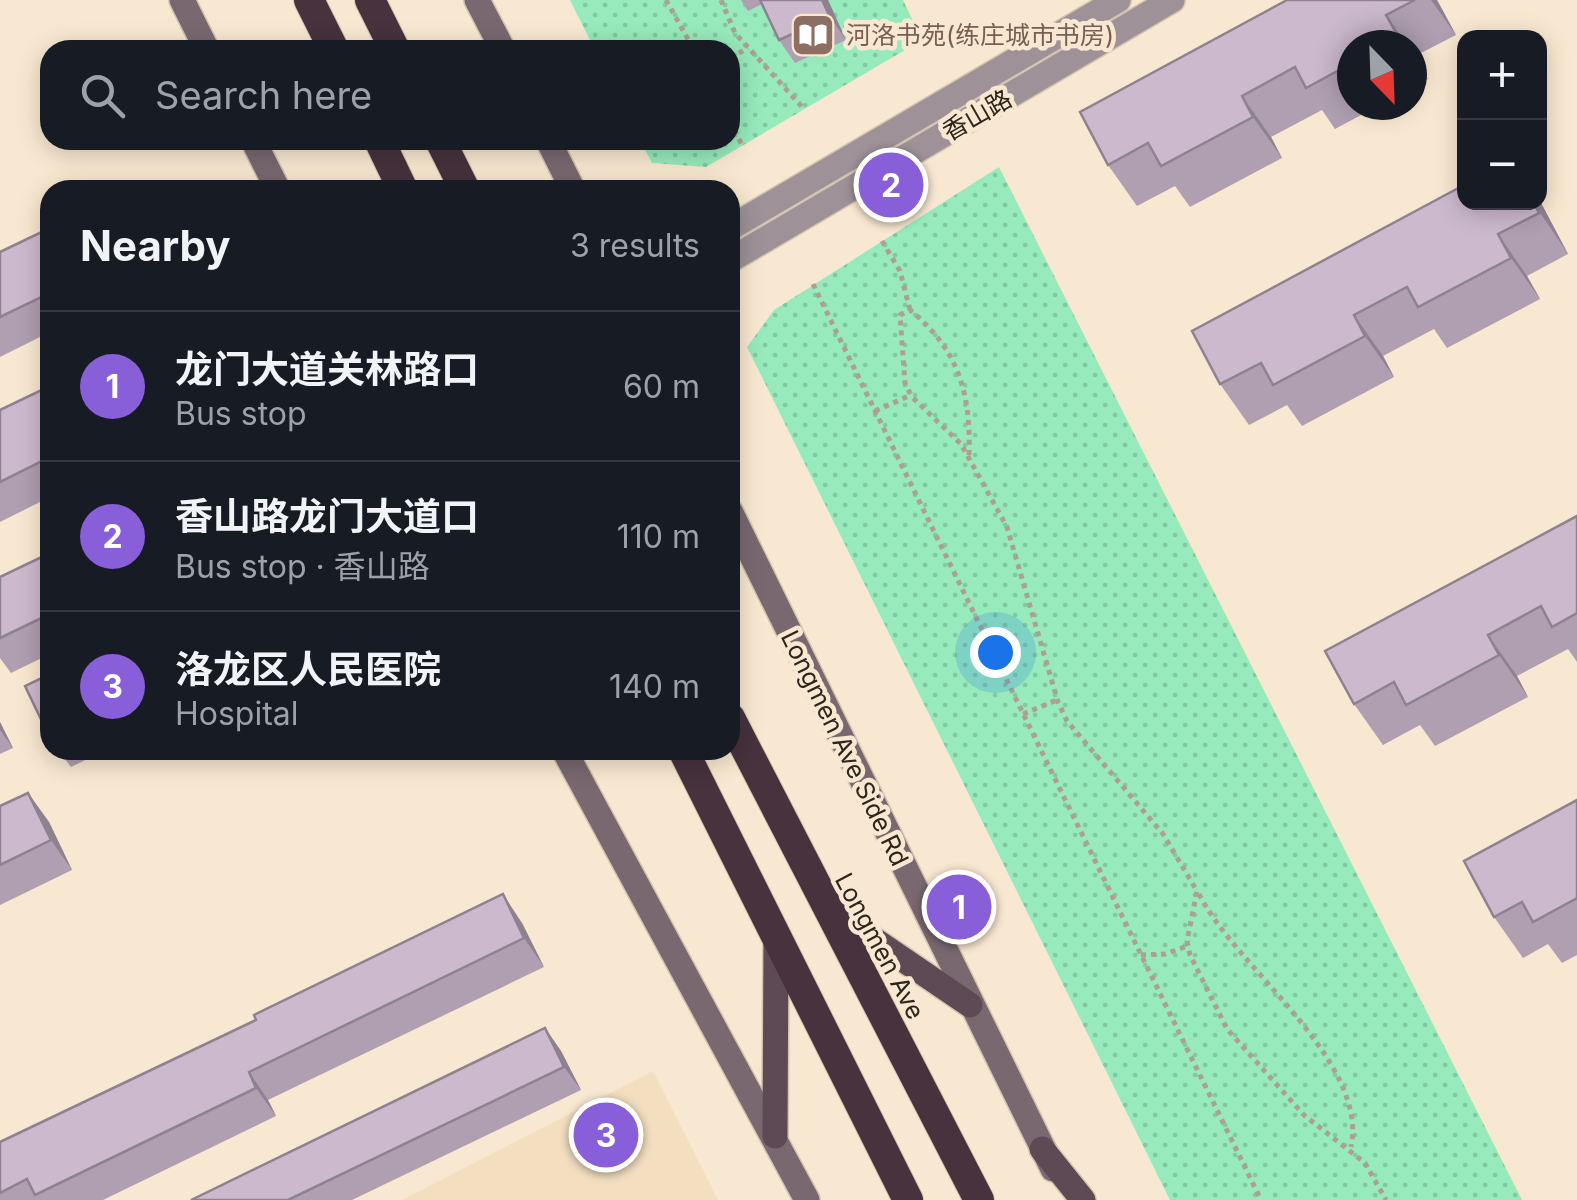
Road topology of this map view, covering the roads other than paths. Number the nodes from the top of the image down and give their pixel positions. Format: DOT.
graph roads {
  1 [pos="182,0"];
  2 [pos="309,0"];
  3 [pos="370,0"];
  4 [pos="478,0"];
  5 [pos="1118,0"];
  6 [pos="1172,0"];
  7 [pos="202,40"];
  8 [pos="329,40"];
  9 [pos="390,40"];
  10 [pos="497,40"];
  11 [pos="258,150"];
  12 [pos="383,150"];
  13 [pos="445,150"];
  14 [pos="553,150"];
  15 [pos="273,180"];
  16 [pos="399,180"];
  17 [pos="461,180"];
  18 [pos="568,180"];
  19 [pos="740,222"];
  20 [pos="740,254"];
  21 [pos="740,531"];
  22 [pos="740,738"];
  23 [pos="569,760"];
  24 [pos="687,760"];
  25 [pos="824,905"];
  26 [pos="776,937"];
  27 [pos="970,1005"];
  28 [pos="775,1136"];
  29 [pos="1042,1149"];
  30 [pos="807,1200"];
  31 [pos="908,1200"];
  32 [pos="979,1200"];
  33 [pos="1069,1200"];
  34 [pos="1083,1200"];
  1 -- 7 [label="main road"];
  2 -- 8 [label="highway"];
  3 -- 9 [label="highway"];
  4 -- 10 [label="main road"];
  5 -- 19 [label="street, 香山路"];
  6 -- 20 [label="street, 香山路"];
  11 -- 15 [label="main road"];
  12 -- 16 [label="highway"];
  13 -- 17 [label="highway"];
  14 -- 18 [label="main road"];
  21 -- 27 [label="main road, Longmen Ave Side Rd"];
  22 -- 25 [label="highway, Longmen Ave"];
  23 -- 28 [label="main road"];
  24 -- 26 [label="highway"];
  25 -- 27 [label="main road"];
  25 -- 32 [label="highway, Longmen Ave"];
  26 -- 28 [label="main road"];
  26 -- 31 [label="highway"];
  27 -- 29 [label="main road, Longmen Ave Side Rd"];
  28 -- 30 [label="main road"];
  29 -- 33 [label="main road, Longmen Ave Side Rd"];
  29 -- 34 [label="main road"];
}
